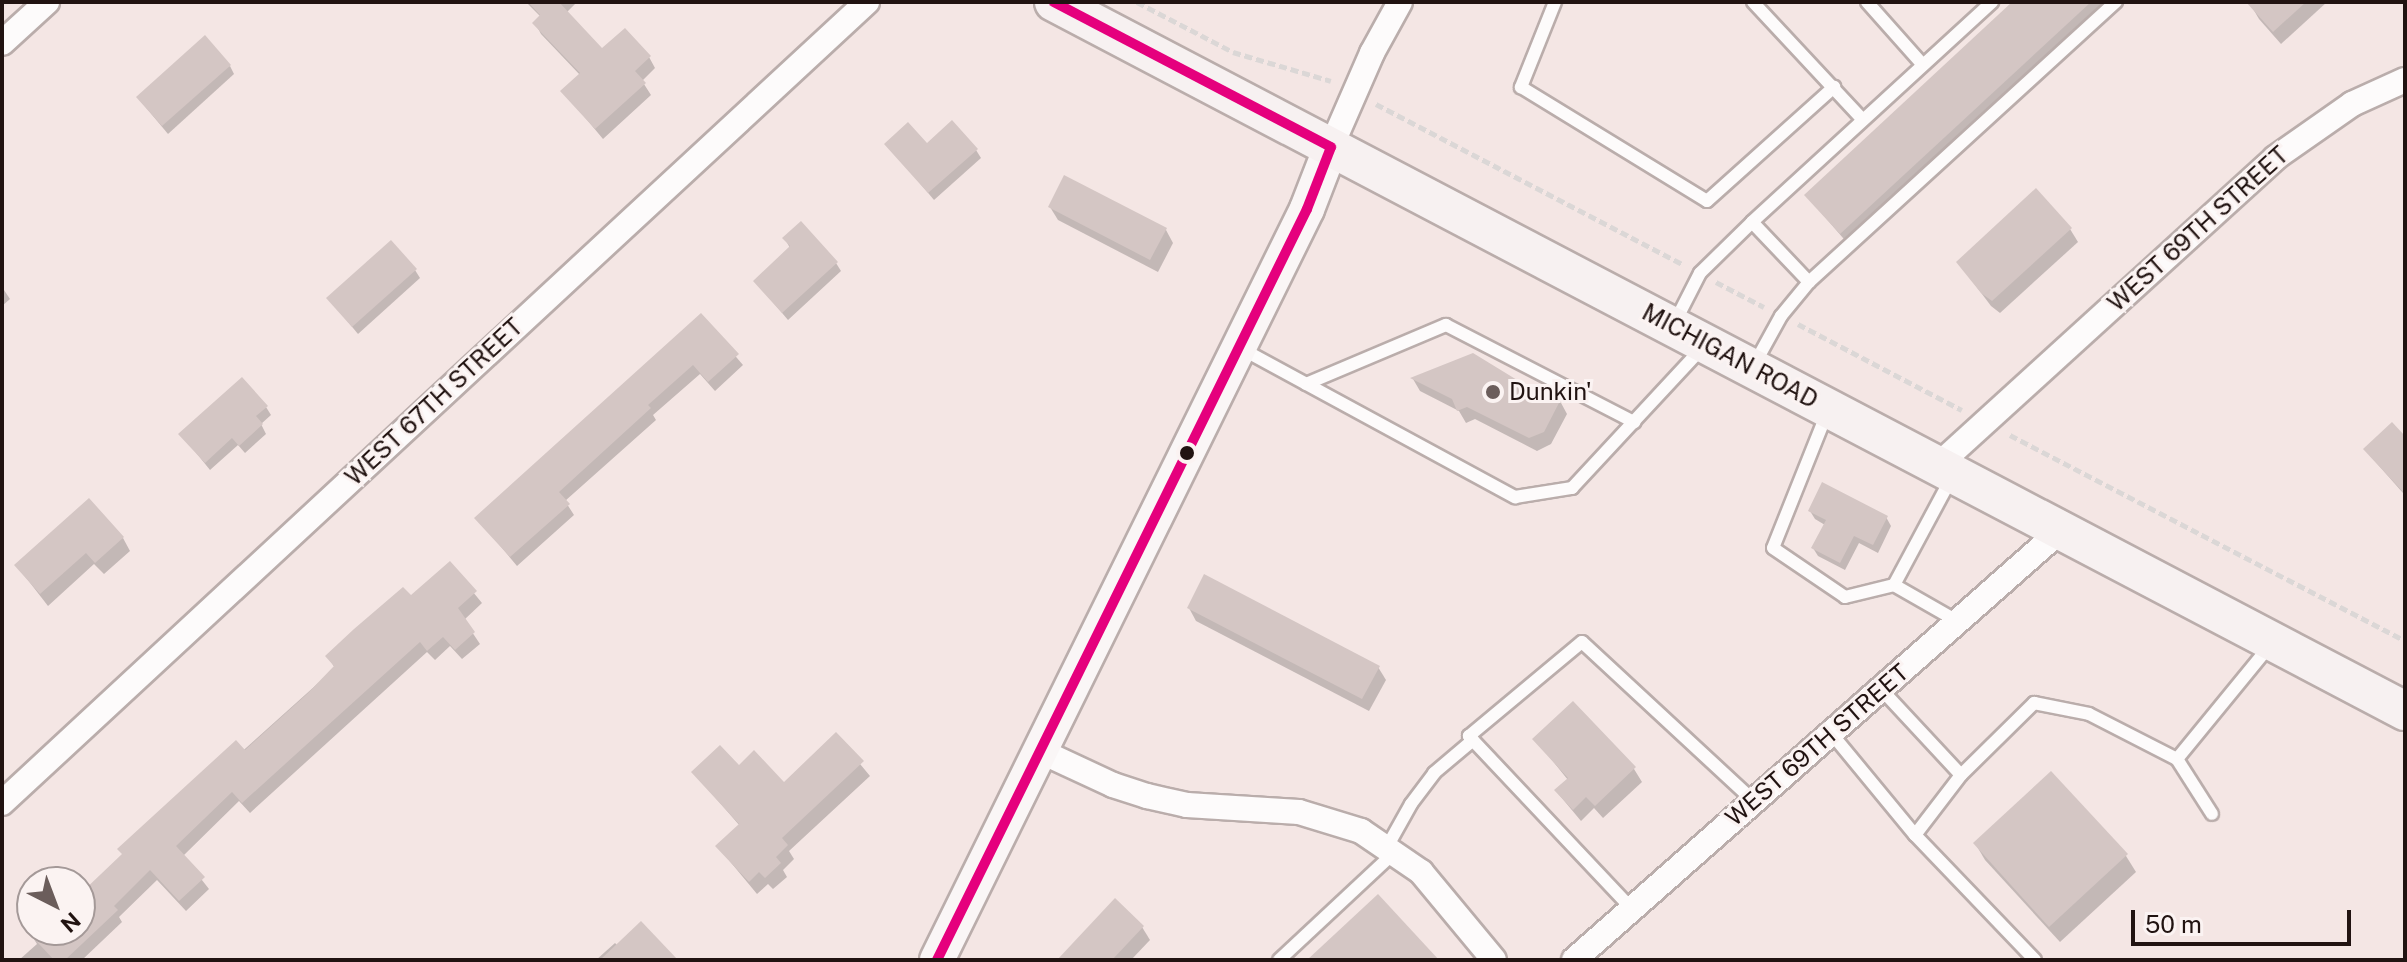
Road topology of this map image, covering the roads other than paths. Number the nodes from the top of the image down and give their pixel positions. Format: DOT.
graph roads {
  1 [pos="47,2"];
  2 [pos="867,2"];
  3 [pos="1054,2"];
  4 [pos="1400,2"];
  5 [pos="1555,2"];
  6 [pos="1753,2"];
  7 [pos="1867,2"];
  8 [pos="1992,2"];
  9 [pos="2116,2"];
  10 [pos="2,43"];
  11 [pos="1923,65"];
  12 [pos="2405,80"];
  13 [pos="1834,87"];
  14 [pos="1863,120"];
  15 [pos="1331,147"];
  16 [pos="1752,222"];
  17 [pos="1809,282"];
  18 [pos="1672,326"];
  19 [pos="1706,344"];
  20 [pos="1239,347"];
  21 [pos="1752,368"];
  22 [pos="1306,384"];
  23 [pos="1829,409"];
  24 [pos="1634,422"];
  25 [pos="1945,470"];
  26 [pos="2060,531"];
  27 [pos="1894,585"];
  28 [pos="1957,621"];
  29 [pos="2273,642"];
  30 [pos="1881,689"];
  31 [pos="2405,711"];
  32 [pos="1831,733"];
  33 [pos="1473,740"];
  34 [pos="1040,751"];
  35 [pos="2177,759"];
  36 [pos="1961,775"];
  37 [pos="1754,801"];
  38 [pos="2,803"];
  39 [pos="2212,814"];
  40 [pos="1915,835"];
  41 [pos="1391,849"];
  42 [pos="1632,909"];
  43 [pos="937,960"];
  44 [pos="1279,960"];
  45 [pos="1494,960"];
  46 [pos="1574,960"];
  47 [pos="2035,960"];
  1 -- 10 [label="street"];
  2 -- 38 [label="street, WEST 67TH STREET"];
  3 -- 15 [label="main road, MICHIGAN ROAD"];
  4 -- 15 [label="street"];
  5 -- 13 [label="lane"];
  6 -- 13 [label="lane"];
  7 -- 11 [label="lane"];
  8 -- 11 [label="lane"];
  9 -- 17 [label="lane"];
  11 -- 14 [label="lane"];
  12 -- 25 [label="street, WEST 69TH STREET"];
  13 -- 14 [label="lane"];
  14 -- 16 [label="lane"];
  15 -- 18 [label="main road, MICHIGAN ROAD"];
  15 -- 20 [label="main road"];
  16 -- 17 [label="lane"];
  16 -- 18 [label="lane"];
  17 -- 21 [label="lane"];
  18 -- 19 [label="main road, MICHIGAN ROAD"];
  19 -- 21 [label="main road, MICHIGAN ROAD"];
  19 -- 24 [label="lane"];
  20 -- 22 [label="lane"];
  20 -- 34 [label="main road"];
  21 -- 23 [label="main road, MICHIGAN ROAD"];
  22 -- 24 [label="lane"];
  22 -- 24 [label="lane"];
  23 -- 25 [label="main road, MICHIGAN ROAD"];
  23 -- 27 [label="lane"];
  25 -- 26 [label="main road, MICHIGAN ROAD"];
  25 -- 27 [label="lane"];
  26 -- 28 [label="street, WEST 69TH STREET"];
  26 -- 29 [label="main road, MICHIGAN ROAD"];
  27 -- 28 [label="lane"];
  28 -- 30 [label="street, WEST 69TH STREET"];
  29 -- 31 [label="main road, MICHIGAN ROAD"];
  29 -- 35 [label="lane"];
  30 -- 32 [label="street, WEST 69TH STREET"];
  30 -- 36 [label="lane"];
  32 -- 37 [label="street, WEST 69TH STREET"];
  32 -- 40 [label="lane"];
  33 -- 37 [label="lane"];
  33 -- 41 [label="lane"];
  33 -- 42 [label="lane"];
  34 -- 41 [label="street"];
  34 -- 43 [label="main road"];
  35 -- 36 [label="lane"];
  35 -- 39 [label="lane"];
  36 -- 40 [label="lane"];
  37 -- 42 [label="street, WEST 69TH STREET"];
  40 -- 47 [label="lane"];
  41 -- 44 [label="lane"];
  41 -- 45 [label="street"];
  42 -- 46 [label="street, WEST 69TH STREET"];
}
